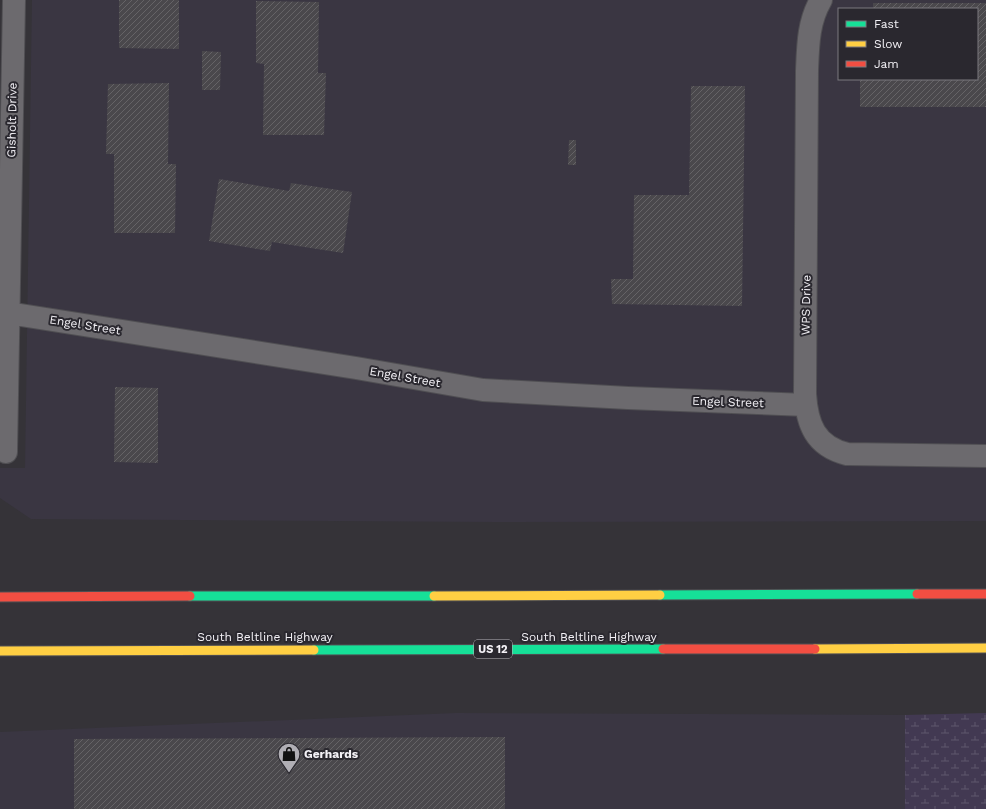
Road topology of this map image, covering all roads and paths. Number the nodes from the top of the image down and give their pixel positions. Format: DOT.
graph roads {
  1 [pos="14,0"];
  2 [pos="821,0"];
  3 [pos="8,313"];
  4 [pos="806,405"];
  5 [pos="6,452"];
  6 [pos="986,456"];
  7 [pos="986,594"];
  8 [pos="0,597"];
  9 [pos="986,648"];
  10 [pos="0,651"];
  1 -- 3 [label="street, Gisholt Drive"];
  2 -- 4 [label="street, WPS Drive"];
  3 -- 4 [label="street, Engel Street"];
  3 -- 5 [label="street, Gisholt Drive"];
  4 -- 6 [label="street, WPS Drive"];
  7 -- 8 [label="highway"];
  9 -- 10 [label="highway, South Beltline Highway / US 12"];
}
